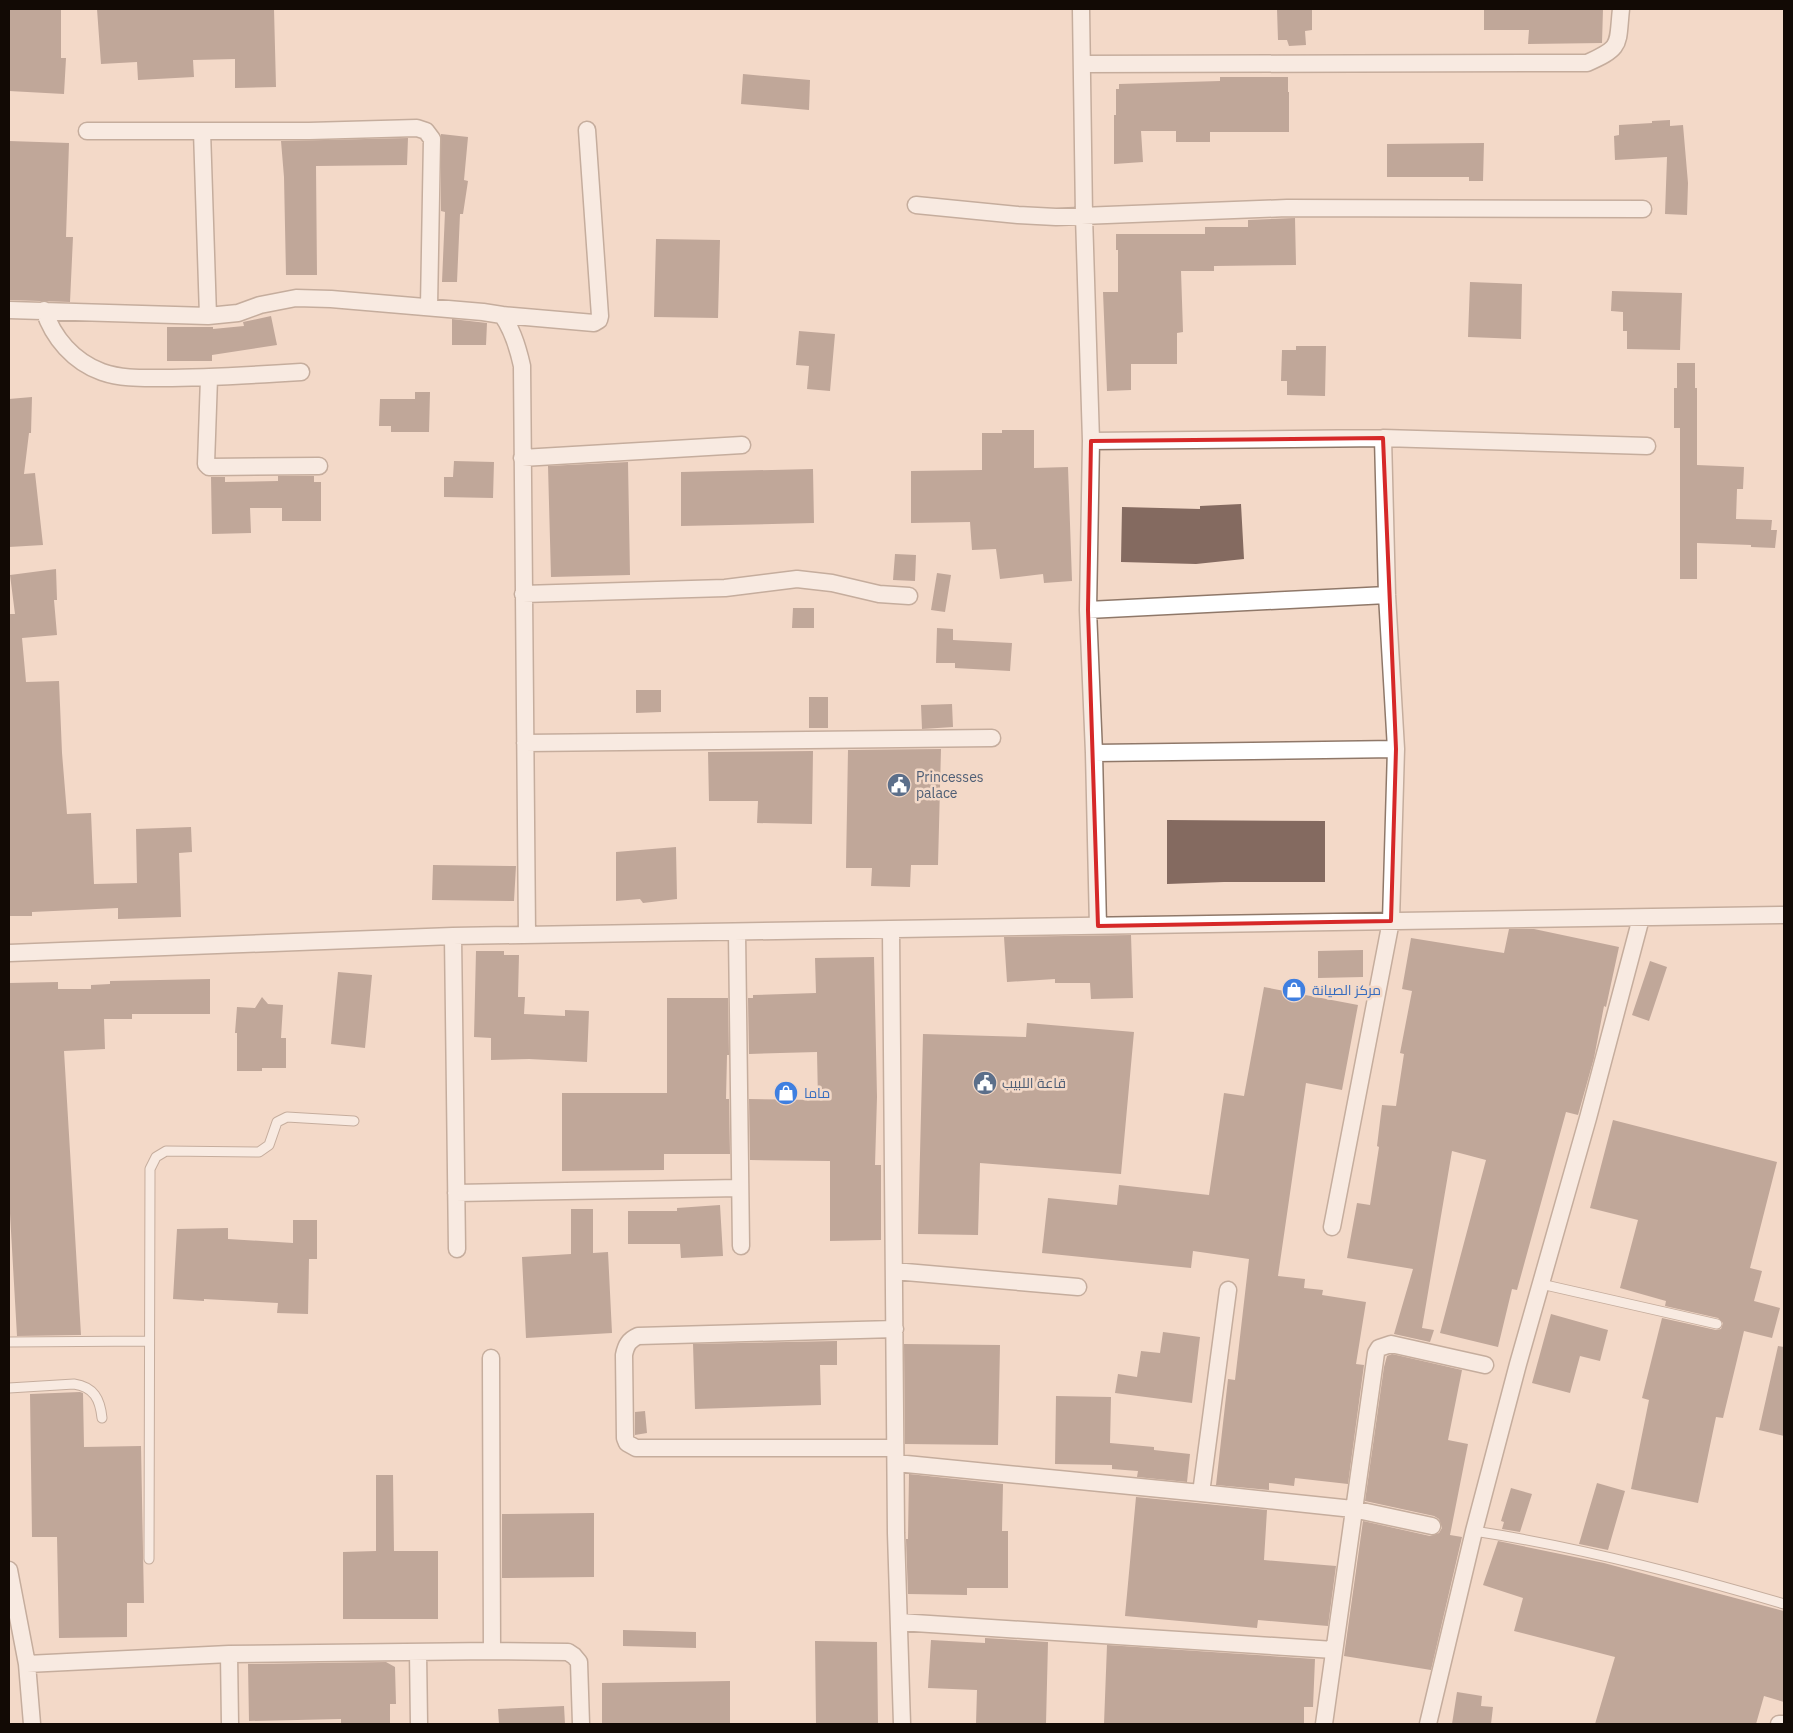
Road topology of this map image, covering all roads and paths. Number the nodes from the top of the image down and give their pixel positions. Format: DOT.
graph roads {
  1 [pos="1081,9"];
  2 [pos="1621,9"];
  3 [pos="1082,64"];
  4 [pos="587,130"];
  5 [pos="87,131"];
  6 [pos="202,131"];
  7 [pos="916,205"];
  8 [pos="1643,209"];
  9 [pos="1084,216"];
  10 [pos="429,307"];
  11 [pos="9,310"];
  12 [pos="44,310"];
  13 [pos="502,315"];
  14 [pos="208,316"];
  15 [pos="301,372"];
  16 [pos="209,378"];
  17 [pos="1383,438"];
  18 [pos="1090,441"];
  19 [pos="742,445"];
  20 [pos="1647,446"];
  21 [pos="522,458"];
  22 [pos="319,466"];
  23 [pos="523,594"];
  24 [pos="1387,595"];
  25 [pos="909,596"];
  26 [pos="1088,610"];
  27 [pos="992,738"];
  28 [pos="525,743"];
  29 [pos="1396,750"];
  30 [pos="1094,752"];
  31 [pos="1784,915"];
  32 [pos="1641,918"];
  33 [pos="1391,921"];
  34 [pos="1098,926"];
  35 [pos="891,929"];
  36 [pos="737,932"];
  37 [pos="527,935"];
  38 [pos="453,936"];
  39 [pos="9,953"];
  40 [pos="354,1121"];
  41 [pos="740,1188"];
  42 [pos="456,1193"];
  43 [pos="1332,1228"];
  44 [pos="741,1246"];
  45 [pos="457,1249"];
  46 [pos="894,1271"];
  47 [pos="1541,1284"];
  48 [pos="1078,1287"];
  49 [pos="1228,1290"];
  50 [pos="1717,1324"];
  51 [pos="895,1329"];
  52 [pos="149,1341"];
  53 [pos="9,1342"];
  54 [pos="491,1358"];
  55 [pos="1485,1365"];
  56 [pos="9,1388"];
  57 [pos="102,1418"];
  58 [pos="895,1456"];
  59 [pos="1201,1493"];
  60 [pos="1353,1509"];
  61 [pos="1432,1526"];
  62 [pos="1474,1531"];
  63 [pos="149,1559"];
  64 [pos="9,1570"];
  65 [pos="1784,1604"];
  66 [pos="899,1622"];
  67 [pos="1334,1650"];
  68 [pos="492,1651"];
  69 [pos="418,1652"];
  70 [pos="229,1654"];
  71 [pos="27,1664"];
  72 [pos="32,1724"];
  73 [pos="230,1724"];
  74 [pos="419,1724"];
  75 [pos="581,1724"];
  76 [pos="902,1724"];
  77 [pos="1324,1724"];
  78 [pos="1428,1724"];
  79 [pos="1779,1724"];
  80 [pos="1784,1724"];
  1 -- 3 [label="street"];
  2 -- 3 [label="street"];
  3 -- 9 [label="street"];
  4 -- 13 [label="street"];
  5 -- 6 [label="street"];
  6 -- 10 [label="street"];
  6 -- 14 [label="street"];
  7 -- 9 [label="street"];
  8 -- 9 [label="street"];
  9 -- 18 [label="street"];
  10 -- 13 [label="street"];
  10 -- 14 [label="street"];
  11 -- 12 [label="street"];
  12 -- 14 [label="street"];
  12 -- 16 [label="street"];
  13 -- 21 [label="street"];
  15 -- 16 [label="street"];
  16 -- 22 [label="street"];
  17 -- 18 [label="street"];
  17 -- 20 [label="street"];
  17 -- 24 [label="street"];
  18 -- 26 [label="street"];
  19 -- 21 [label="street"];
  21 -- 23 [label="street"];
  23 -- 25 [label="street"];
  23 -- 28 [label="street"];
  24 -- 26 [label="street"];
  24 -- 29 [label="street"];
  26 -- 30 [label="street"];
  27 -- 28 [label="street"];
  28 -- 37 [label="street"];
  29 -- 30 [label="street"];
  29 -- 33 [label="street"];
  30 -- 34 [label="street"];
  31 -- 32 [label="street"];
  32 -- 33 [label="street"];
  32 -- 47 [label="street"];
  33 -- 34 [label="street"];
  33 -- 43 [label="street"];
  34 -- 35 [label="street"];
  35 -- 36 [label="street"];
  35 -- 46 [label="street"];
  36 -- 37 [label="street"];
  36 -- 41 [label="street"];
  37 -- 38 [label="street"];
  38 -- 39 [label="street"];
  38 -- 42 [label="street"];
  40 -- 52 [label="lane"];
  41 -- 42 [label="street"];
  41 -- 44 [label="street"];
  42 -- 45 [label="street"];
  46 -- 48 [label="street"];
  46 -- 51 [label="street"];
  47 -- 50 [label="lane"];
  47 -- 62 [label="street"];
  49 -- 59 [label="street"];
  51 -- 58 [label="street"];
  51 -- 58 [label="street"];
  52 -- 53 [label="lane"];
  52 -- 63 [label="lane"];
  54 -- 68 [label="street"];
  55 -- 60 [label="street"];
  56 -- 57 [label="lane"];
  58 -- 59 [label="street"];
  58 -- 66 [label="street"];
  59 -- 60 [label="street"];
  60 -- 61 [label="street"];
  60 -- 67 [label="street"];
  62 -- 65 [label="lane"];
  62 -- 78 [label="street"];
  64 -- 71 [label="street"];
  66 -- 67 [label="street"];
  66 -- 76 [label="street"];
  67 -- 77 [label="street"];
  68 -- 69 [label="street"];
  68 -- 75 [label="street"];
  69 -- 70 [label="street"];
  69 -- 74 [label="street"];
  70 -- 71 [label="street"];
  70 -- 73 [label="street"];
  71 -- 72 [label="street"];
  79 -- 80 [label="street"];
}
